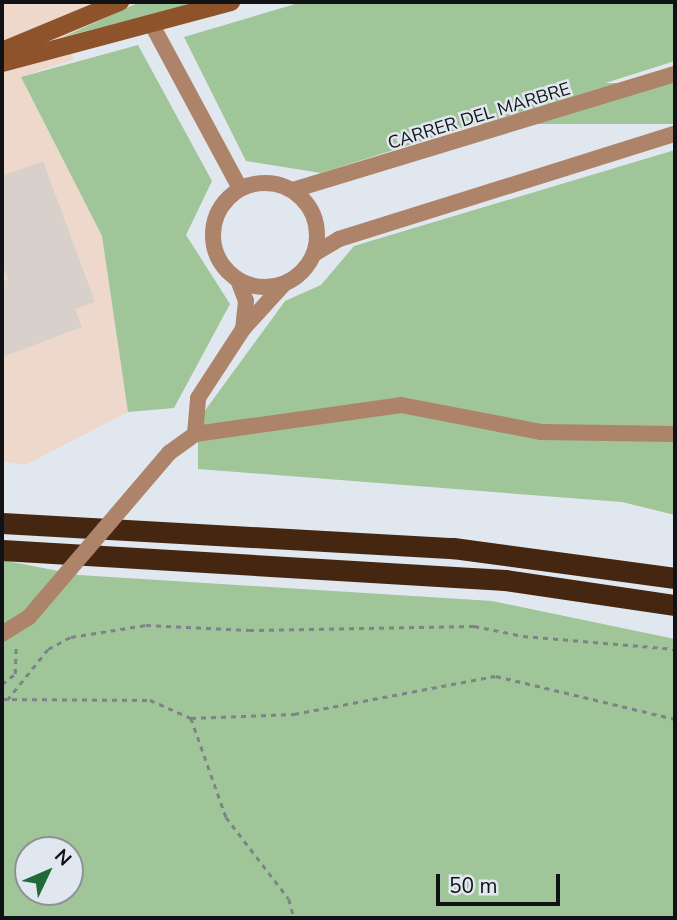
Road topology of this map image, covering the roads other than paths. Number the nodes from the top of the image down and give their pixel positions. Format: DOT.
graph roads {
  1 [pos="120,2"];
  2 [pos="230,2"];
  3 [pos="151,23"];
  4 [pos="2,51"];
  5 [pos="2,63"];
  6 [pos="675,74"];
  7 [pos="675,134"];
  8 [pos="240,188"];
  9 [pos="293,190"];
  10 [pos="314,254"];
  11 [pos="238,280"];
  12 [pos="284,284"];
  13 [pos="243,329"];
  14 [pos="195,434"];
  15 [pos="675,434"];
  16 [pos="2,523"];
  17 [pos="2,550"];
  18 [pos="675,578"];
  19 [pos="675,605"];
  20 [pos="8,631"];
  1 -- 4 [label="street"];
  2 -- 3 [label="street"];
  3 -- 5 [label="street"];
  3 -- 8 [label="street"];
  6 -- 9 [label="street, CARRER DEL MARBRE"];
  7 -- 10 [label="street"];
  8 -- 9 [label="street"];
  8 -- 11 [label="street"];
  9 -- 10 [label="street"];
  10 -- 12 [label="street"];
  11 -- 12 [label="street"];
  11 -- 13 [label="street"];
  12 -- 13 [label="street"];
  13 -- 14 [label="street"];
  14 -- 15 [label="street"];
  14 -- 20 [label="street, bridge"];
  16 -- 18 [label="highway"];
  17 -- 19 [label="highway"];
}
